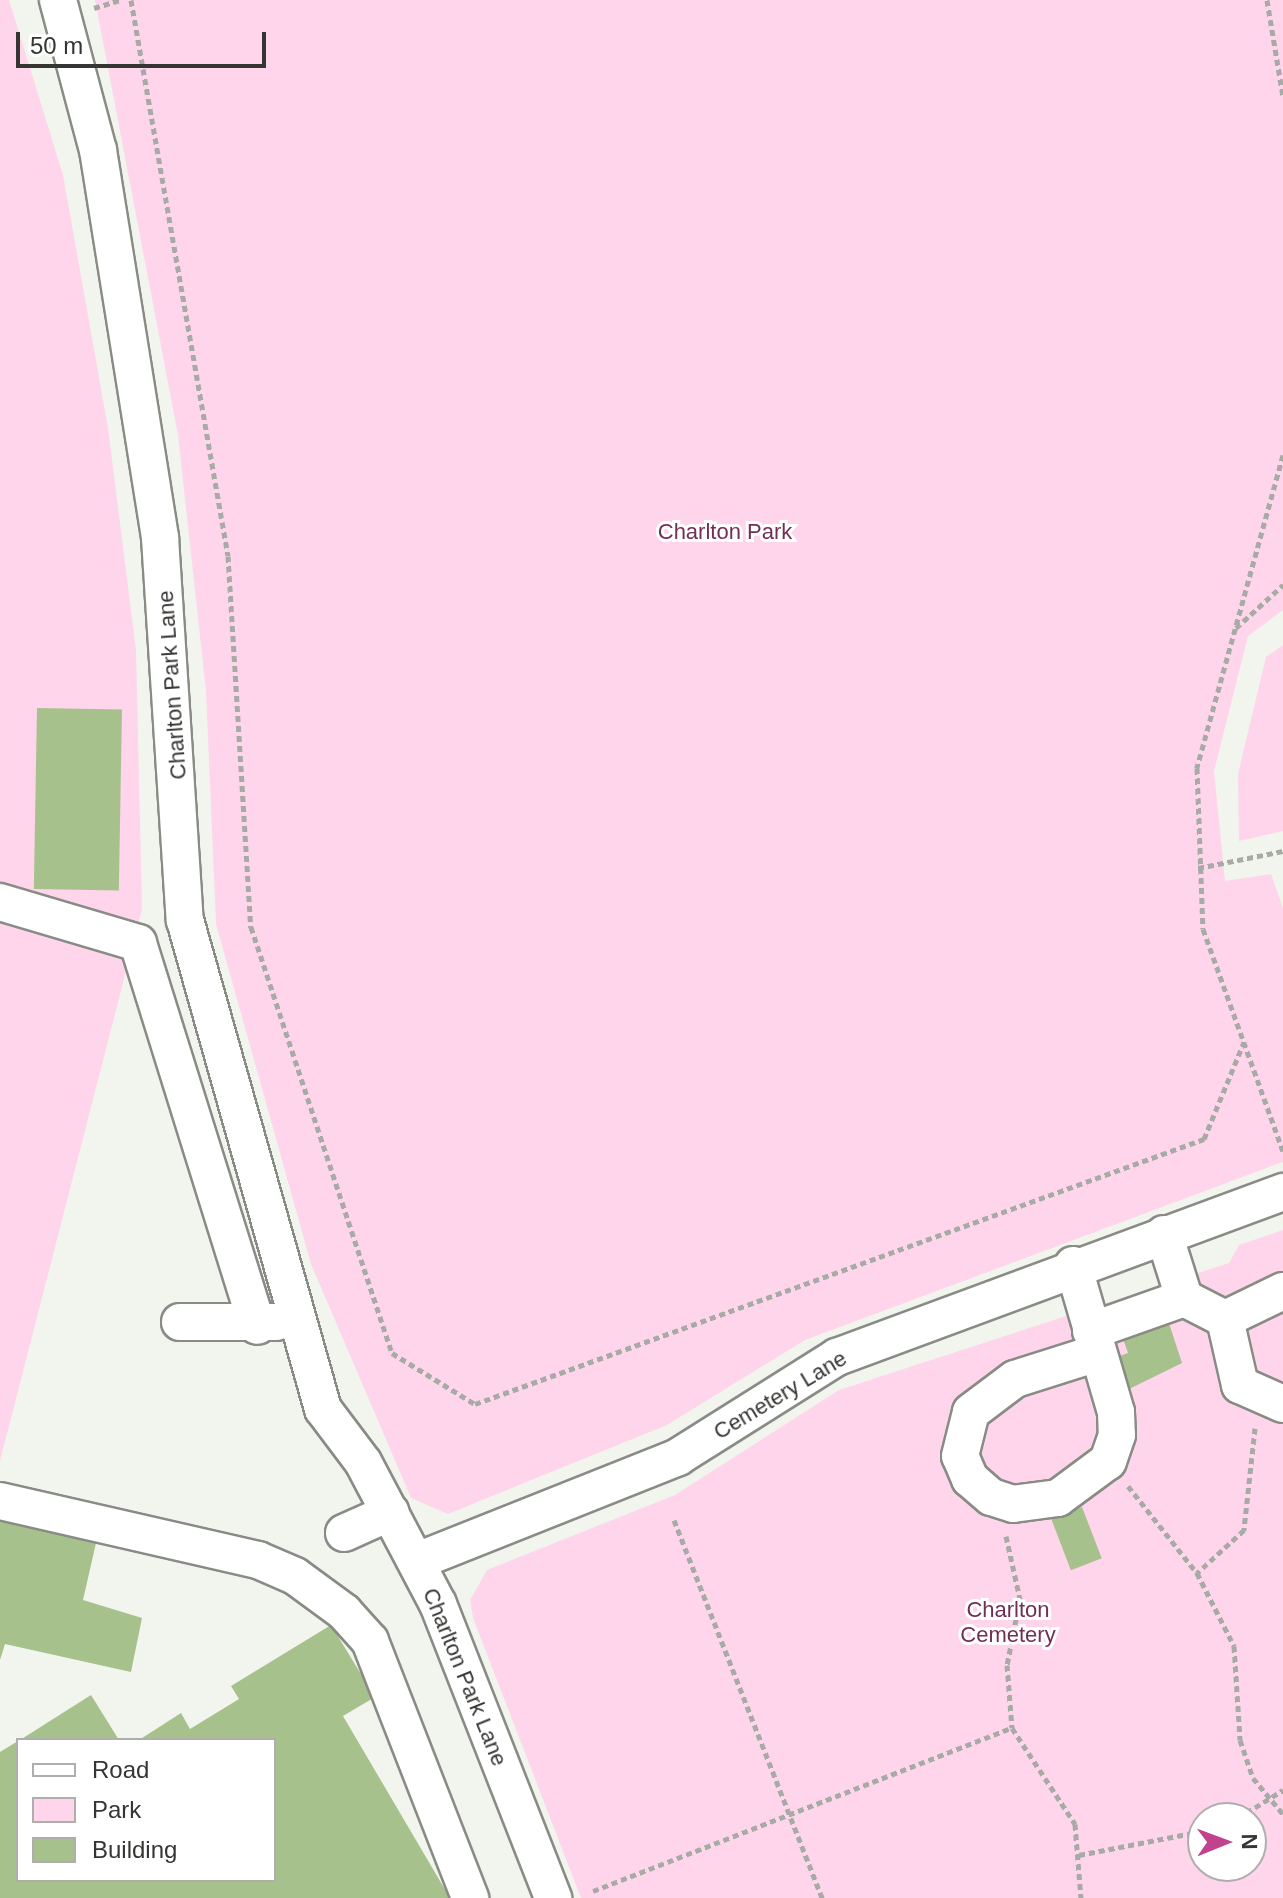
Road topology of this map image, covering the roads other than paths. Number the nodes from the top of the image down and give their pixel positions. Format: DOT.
graph roads {
  1 [pos="73,4"];
  2 [pos="0,902"];
  3 [pos="1283,1192"];
  4 [pos="1164,1234"];
  5 [pos="1073,1265"];
  6 [pos="1283,1291"];
  7 [pos="1184,1298"];
  8 [pos="297,1316"];
  9 [pos="1225,1319"];
  10 [pos="180,1322"];
  11 [pos="257,1326"];
  12 [pos="1094,1342"];
  13 [pos="1272,1401"];
  14 [pos="0,1501"];
  15 [pos="391,1512"];
  16 [pos="344,1533"];
  17 [pos="417,1561"];
  18 [pos="470,1898"];
  19 [pos="553,1898"];
  1 -- 8 [label="street, Charlton Park Lane"];
  2 -- 11 [label="street"];
  3 -- 4 [label="street, Cemetery Lane"];
  4 -- 5 [label="street, Cemetery Lane"];
  4 -- 7 [label="street"];
  5 -- 12 [label="street"];
  5 -- 17 [label="street, Cemetery Lane"];
  6 -- 9 [label="street"];
  7 -- 9 [label="street"];
  7 -- 12 [label="street"];
  8 -- 11 [label="street"];
  8 -- 15 [label="street, Charlton Park Lane"];
  9 -- 13 [label="street"];
  10 -- 11 [label="street"];
  12 -- 12 [label="street"];
  14 -- 18 [label="street"];
  15 -- 16 [label="street"];
  15 -- 17 [label="street, Charlton Park Lane"];
  17 -- 19 [label="street, Charlton Park Lane"];
}
